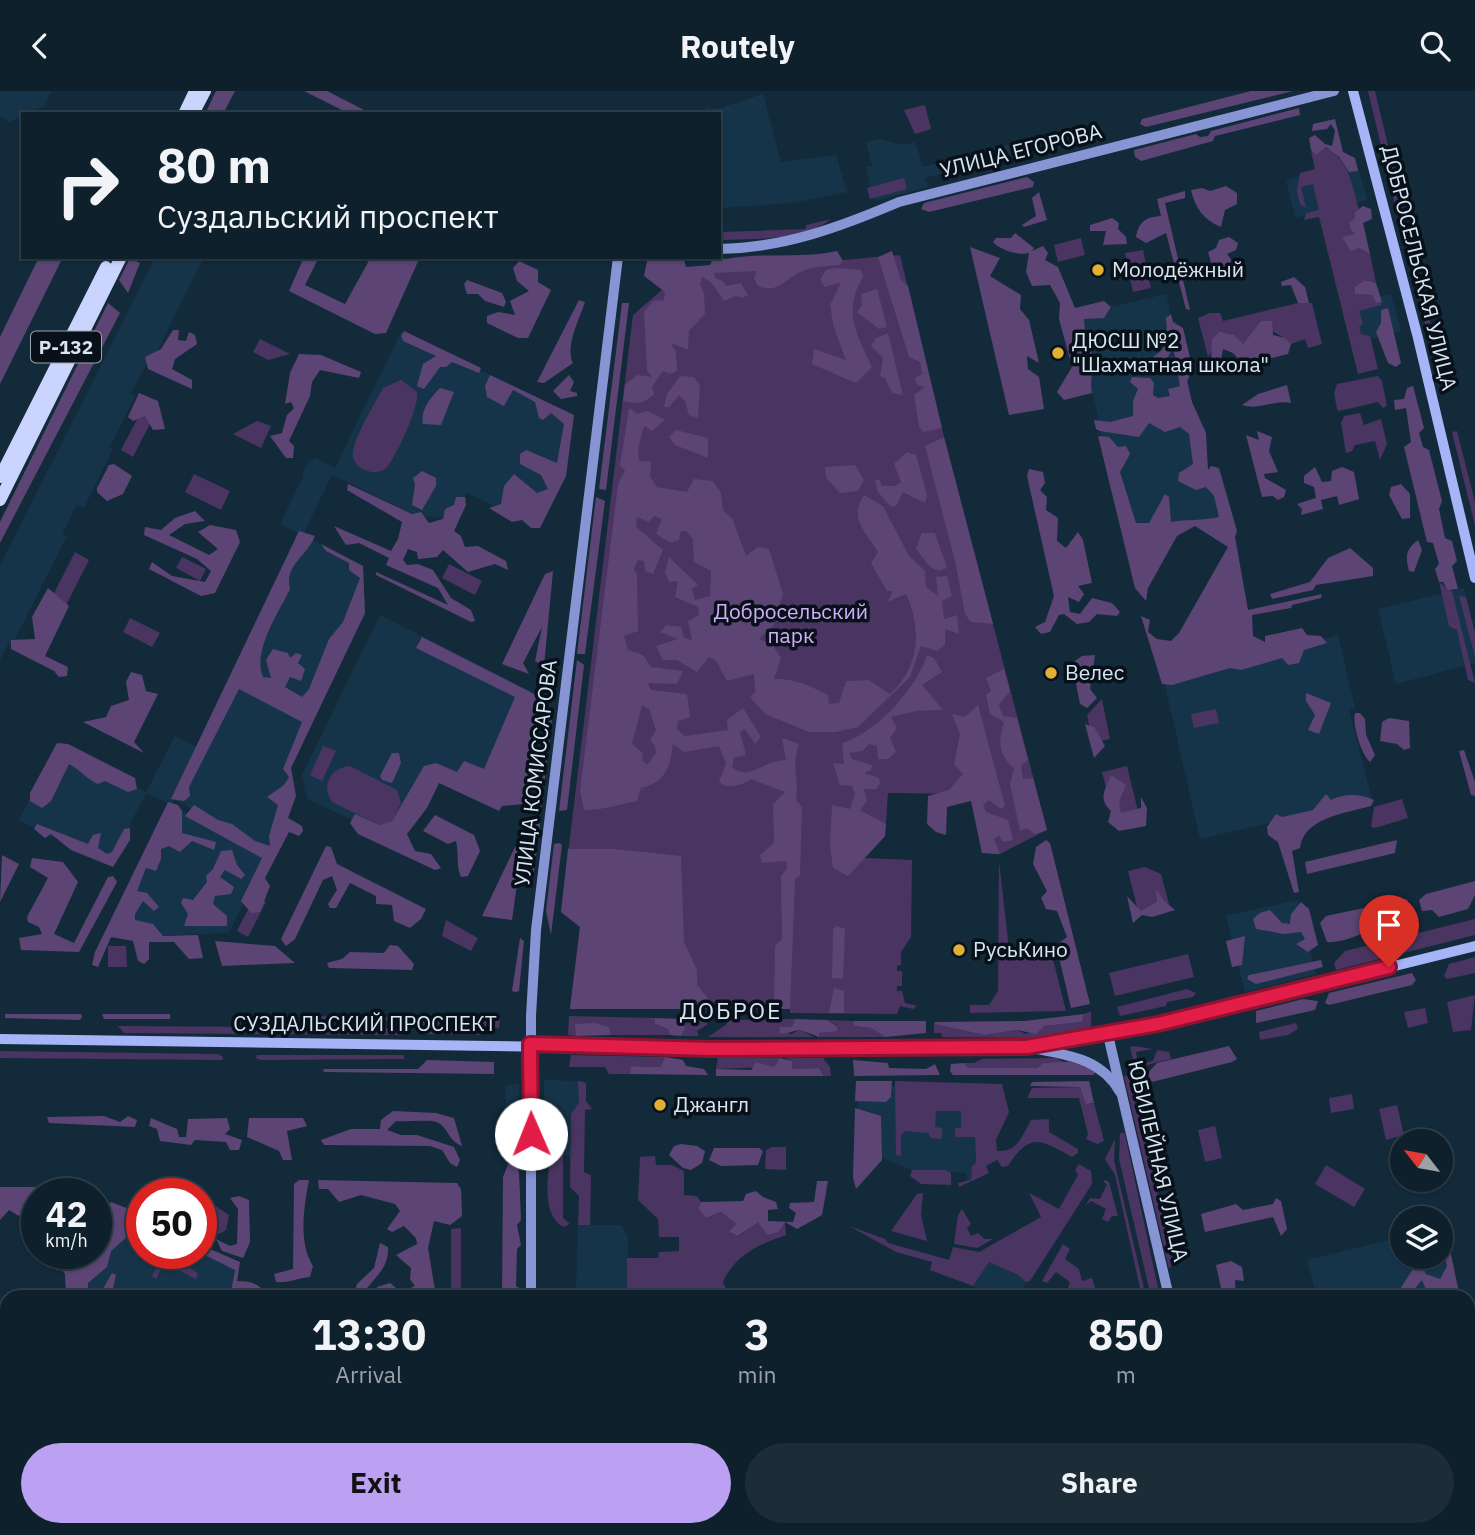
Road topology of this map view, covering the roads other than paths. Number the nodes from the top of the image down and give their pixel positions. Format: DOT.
graph roads {
  1 [pos="195,91"];
  2 [pos="205,91"];
  3 [pos="1334,91"];
  4 [pos="1353,91"];
  5 [pos="185,112"];
  6 [pos="194,112"];
  7 [pos="721,249"];
  8 [pos="110,259"];
  9 [pos="120,259"];
  10 [pos="618,259"];
  11 [pos="0,477"];
  12 [pos="0,500"];
  13 [pos="1475,578"];
  14 [pos="1475,946"];
  15 [pos="1108,1035"];
  16 [pos="0,1039"];
  17 [pos="530,1044"];
  18 [pos="1027,1047"];
  19 [pos="1124,1101"];
  20 [pos="531,1290"];
  21 [pos="1167,1290"];
  1 -- 5 [label="highway"];
  2 -- 6 [label="highway"];
  3 -- 7 [label="main road, УЛИЦА ЕГОРОВА"];
  4 -- 13 [label="main road, ДОБРОСЕЛЬСКАЯ УЛИЦА"];
  8 -- 11 [label="highway, Р-132"];
  9 -- 12 [label="highway, Р-132"];
  10 -- 17 [label="main road, УЛИЦА КОМИССАРОВА"];
  14 -- 15 [label="main road, СУЗДАЛЬСКИЙ ПРОСПЕКТ"];
  15 -- 18 [label="main road, СУЗДАЛЬСКИЙ ПРОСПЕКТ"];
  15 -- 19 [label="main road, ЮБИЛЕЙНАЯ УЛИЦА"];
  16 -- 17 [label="main road, СУЗДАЛЬСКИЙ ПРОСПЕКТ"];
  17 -- 18 [label="main road, СУЗДАЛЬСКИЙ ПРОСПЕКТ"];
  17 -- 20 [label="main road, УЛИЦА КОМИССАРОВА"];
  18 -- 19 [label="main road"];
  19 -- 21 [label="main road, ЮБИЛЕЙНАЯ УЛИЦА"];
}
